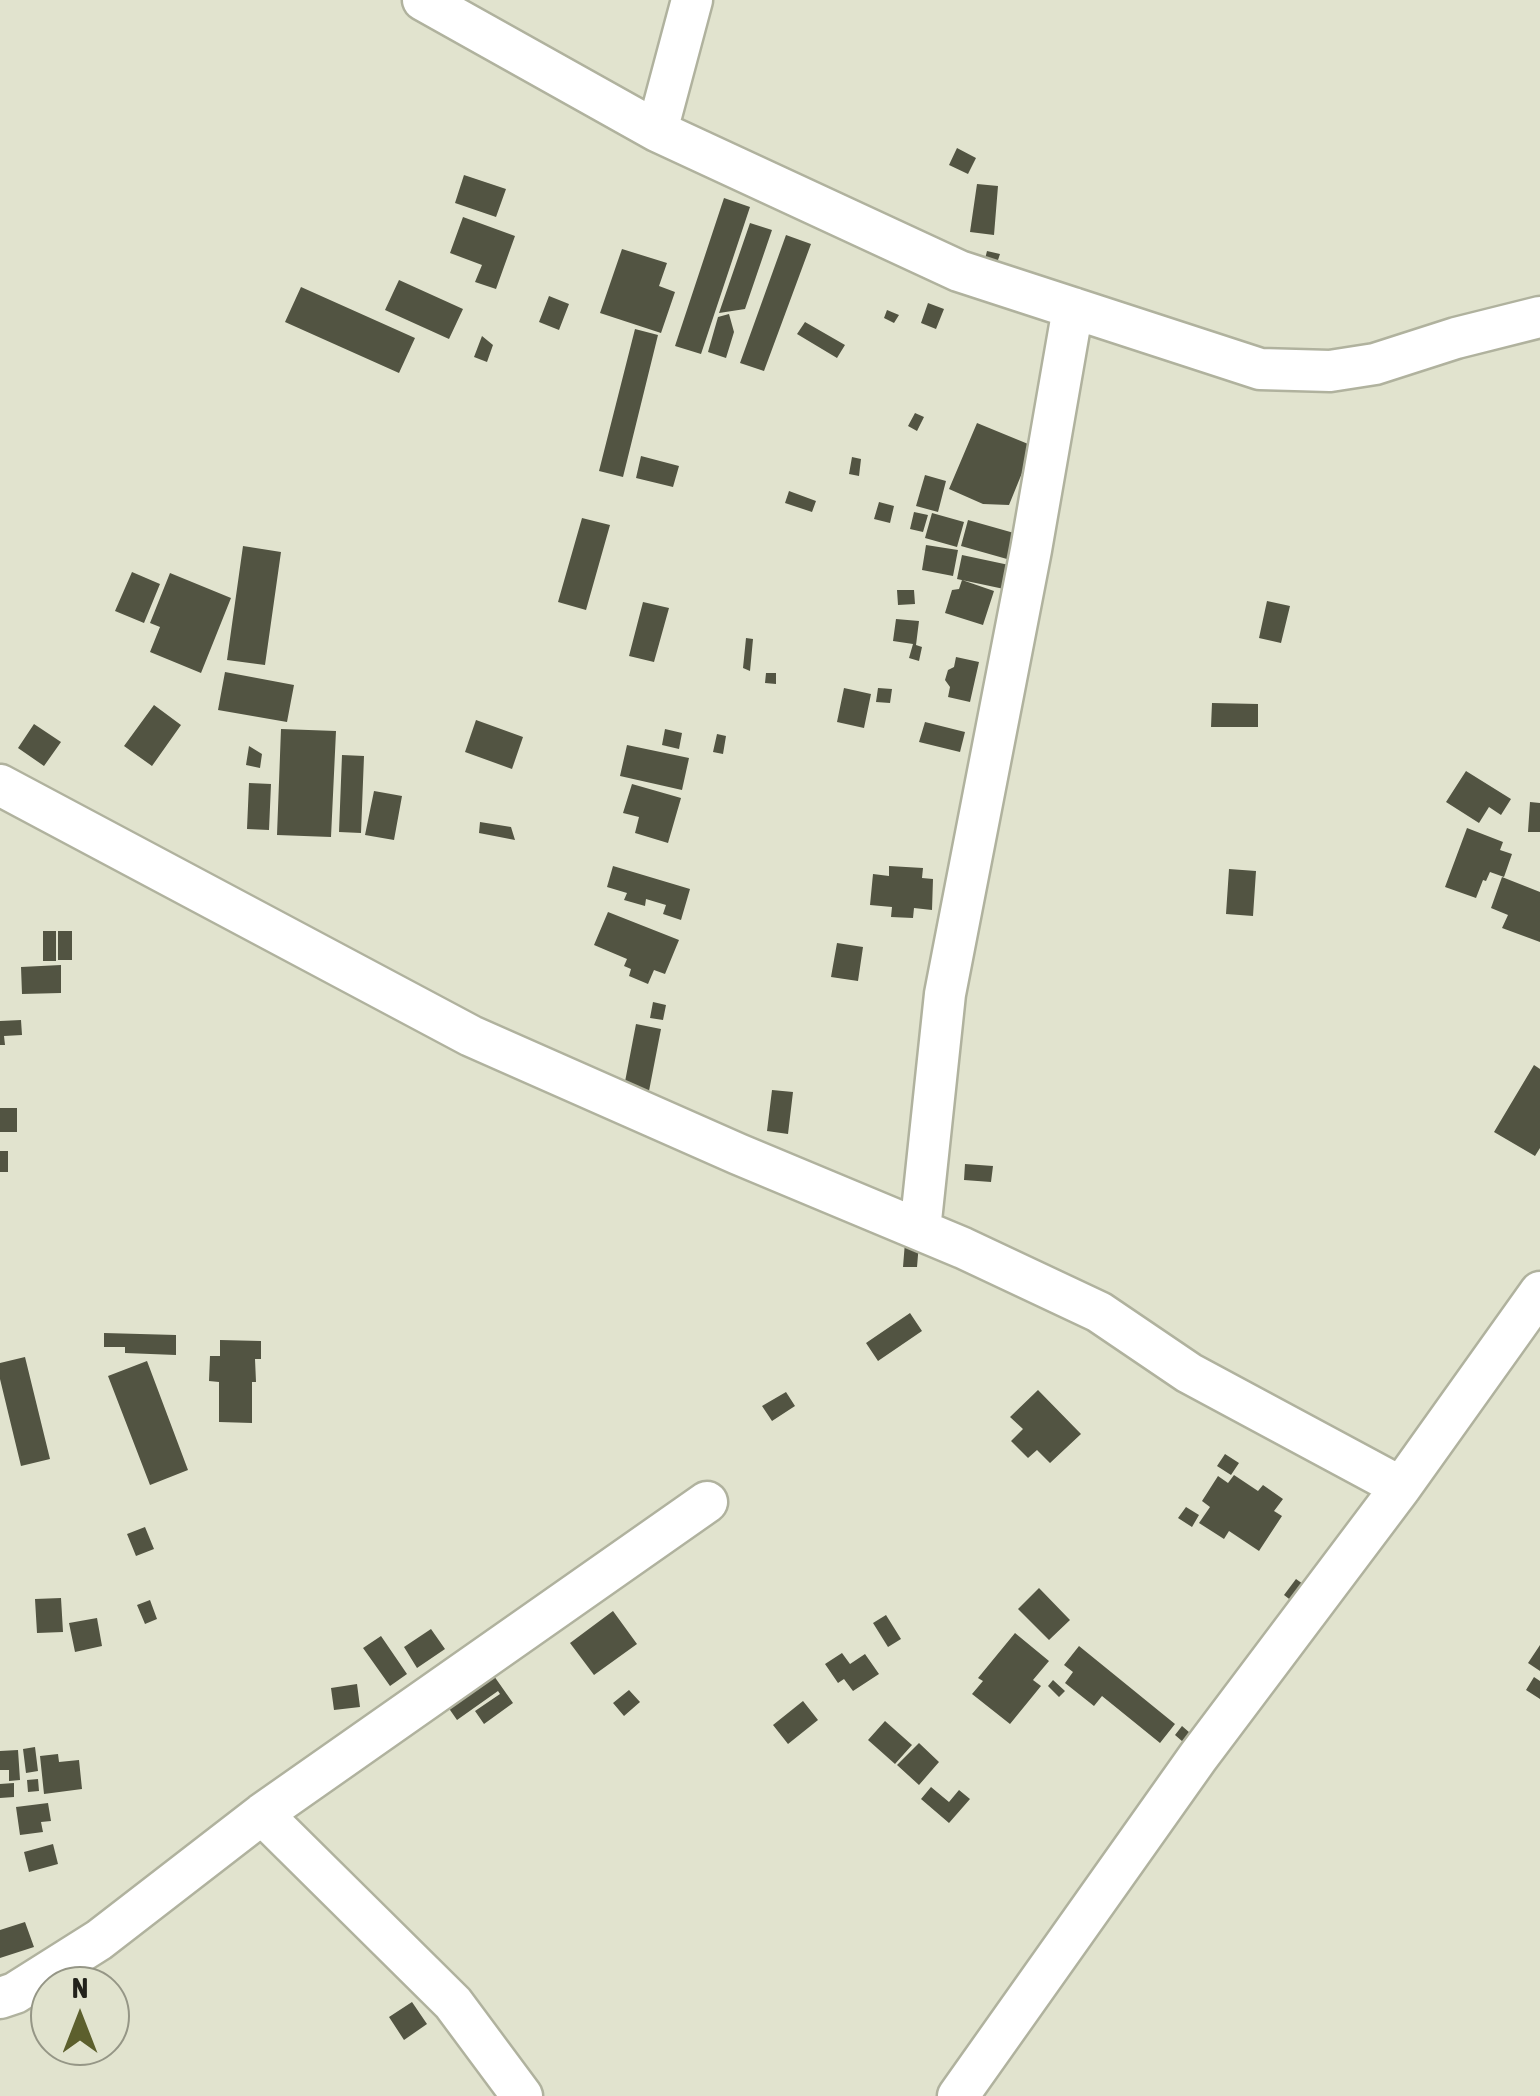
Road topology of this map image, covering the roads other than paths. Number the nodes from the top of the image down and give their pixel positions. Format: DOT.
graph roads {
  1 [pos="423,0"];
  2 [pos="692,0"];
  3 [pos="657,131"];
  4 [pos="1073,308"];
  5 [pos="1540,317"];
  6 [pos="0,784"];
  7 [pos="920,1230"];
  8 [pos="1540,1292"];
  9 [pos="1401,1486"];
  10 [pos="706,1502"];
  11 [pos="262,1814"];
  12 [pos="0,1998"];
  13 [pos="522,2096"];
  14 [pos="958,2096"];
  1 -- 3 [label="street"];
  2 -- 3 [label="street"];
  3 -- 4 [label="street"];
  4 -- 5 [label="street"];
  4 -- 7 [label="street"];
  6 -- 7 [label="street"];
  7 -- 9 [label="street"];
  8 -- 9 [label="street"];
  9 -- 14 [label="street"];
  10 -- 11 [label="street"];
  11 -- 12 [label="street"];
  11 -- 13 [label="street"];
}
